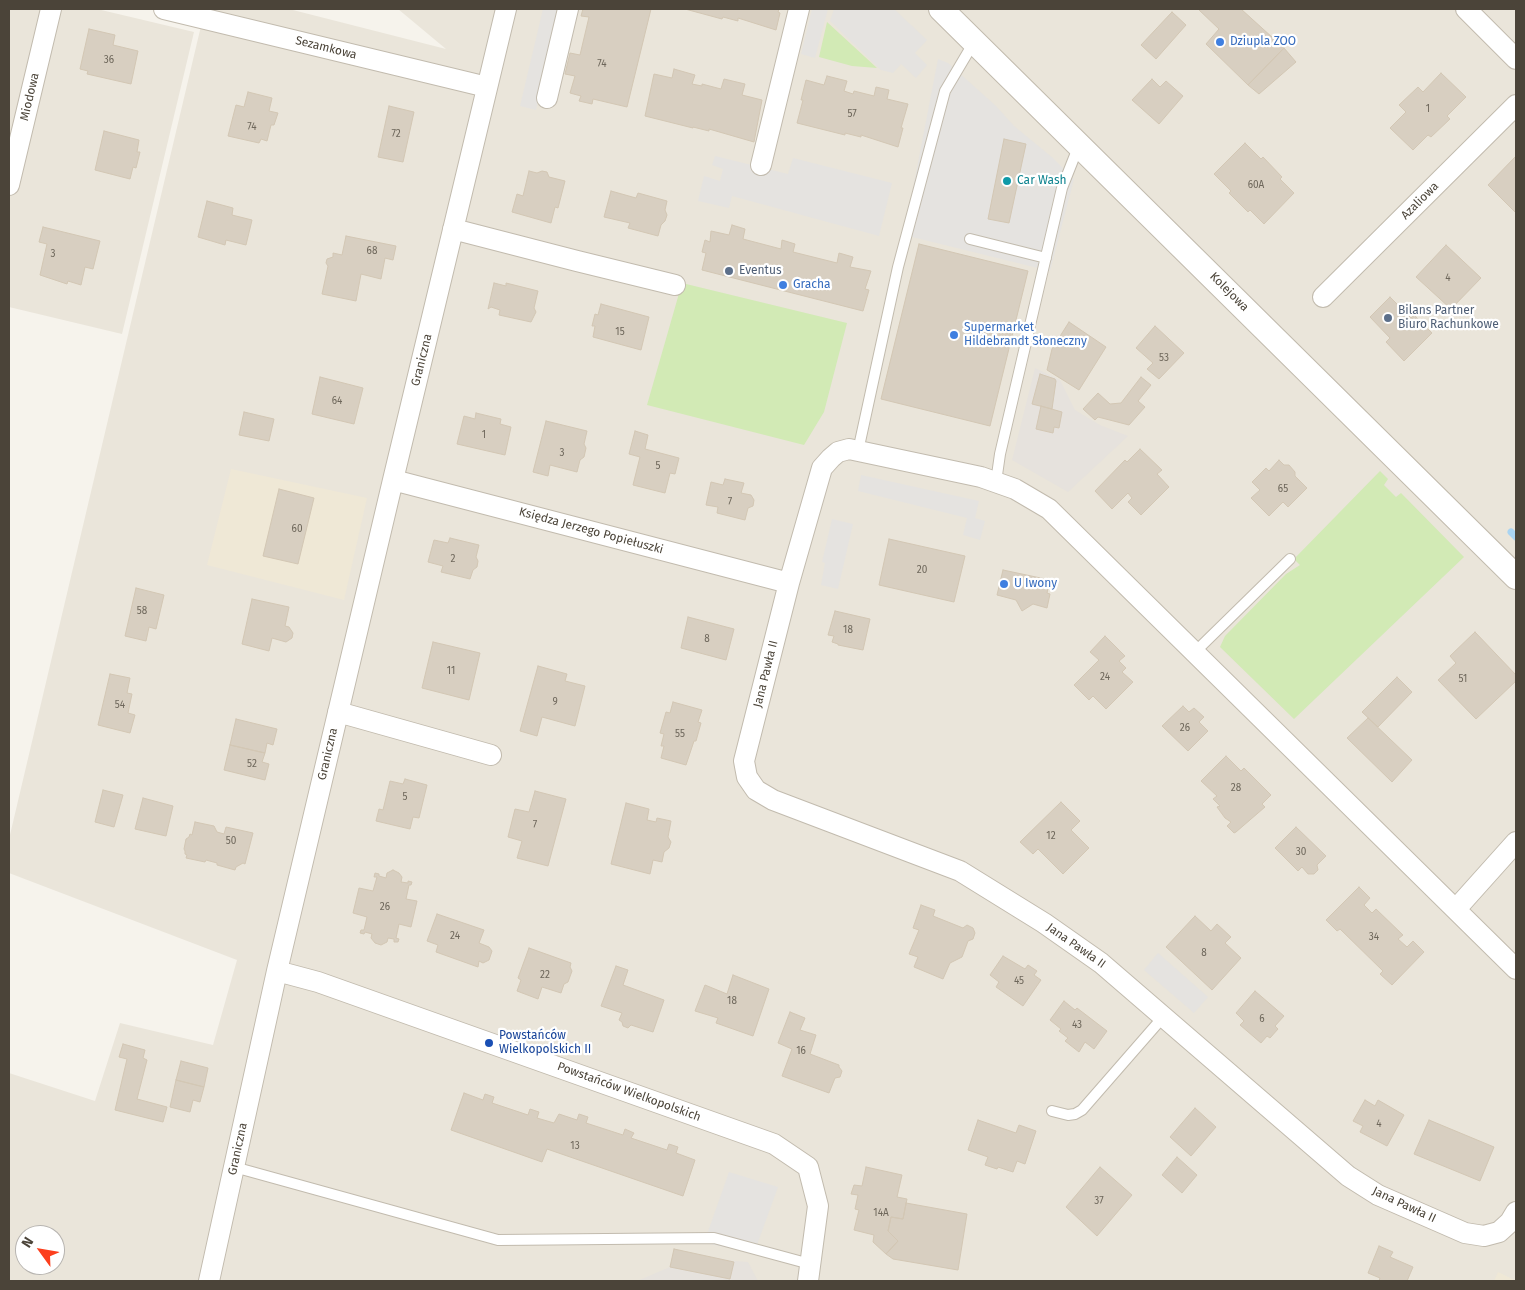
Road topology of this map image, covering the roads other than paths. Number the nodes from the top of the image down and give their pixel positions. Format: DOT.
graph roads {
  1 [pos="51,9"];
  2 [pos="164,9"];
  3 [pos="506,9"];
  4 [pos="568,9"];
  5 [pos="799,9"];
  6 [pos="941,9"];
  7 [pos="1466,9"];
  8 [pos="974,42"];
  9 [pos="1516,59"];
  10 [pos="487,87"];
  11 [pos="547,98"];
  12 [pos="1516,104"];
  13 [pos="1080,144"];
  14 [pos="761,165"];
  15 [pos="9,185"];
  16 [pos="454,229"];
  17 [pos="970,239"];
  18 [pos="1046,258"];
  19 [pos="675,285"];
  20 [pos="1323,297"];
  21 [pos="858,451"];
  22 [pos="393,480"];
  23 [pos="996,482"];
  24 [pos="1290,559"];
  25 [pos="1516,577"];
  26 [pos="789,583"];
  27 [pos="1195,652"];
  28 [pos="338,712"];
  29 [pos="492,756"];
  30 [pos="1516,842"];
  31 [pos="1456,909"];
  32 [pos="1516,969"];
  33 [pos="278,971"];
  34 [pos="1164,1016"];
  35 [pos="1052,1111"];
  36 [pos="234,1167"];
  37 [pos="1516,1212"];
  38 [pos="809,1273"];
  39 [pos="209,1281"];
  1 -- 15 [label="street, Miodowa"];
  2 -- 10 [label="street, Sezamkowa"];
  3 -- 10 [label="street, Graniczna"];
  4 -- 11 [label="street"];
  5 -- 14 [label="street"];
  6 -- 8 [label="street, Kolejowa"];
  7 -- 9 [label="street"];
  8 -- 13 [label="street, Kolejowa"];
  8 -- 21 [label="lane"];
  10 -- 16 [label="street, Graniczna"];
  12 -- 20 [label="street, Azaliowa"];
  13 -- 18 [label="lane"];
  13 -- 25 [label="street, Kolejowa"];
  16 -- 19 [label="street"];
  16 -- 22 [label="street, Graniczna"];
  17 -- 18 [label="lane"];
  18 -- 23 [label="lane"];
  21 -- 23 [label="street, Jana Pawła II"];
  21 -- 26 [label="street, Jana Pawła II"];
  22 -- 26 [label="street, Księdza Jerzego Popiełuszki"];
  22 -- 28 [label="street, Graniczna"];
  23 -- 27 [label="street, Jana Pawła II"];
  24 -- 27 [label="lane"];
  26 -- 34 [label="street, Jana Pawła II"];
  27 -- 31 [label="street, Jana Pawła II"];
  28 -- 29 [label="street"];
  28 -- 33 [label="street, Graniczna"];
  30 -- 31 [label="street"];
  31 -- 32 [label="street, Jana Pawła II"];
  33 -- 36 [label="street, Graniczna"];
  33 -- 38 [label="street, Powstańców Wielkopolskich"];
  34 -- 35 [label="lane"];
  34 -- 37 [label="street, Jana Pawła II"];
  36 -- 38 [label="lane"];
  36 -- 39 [label="street, Graniczna"];
}
